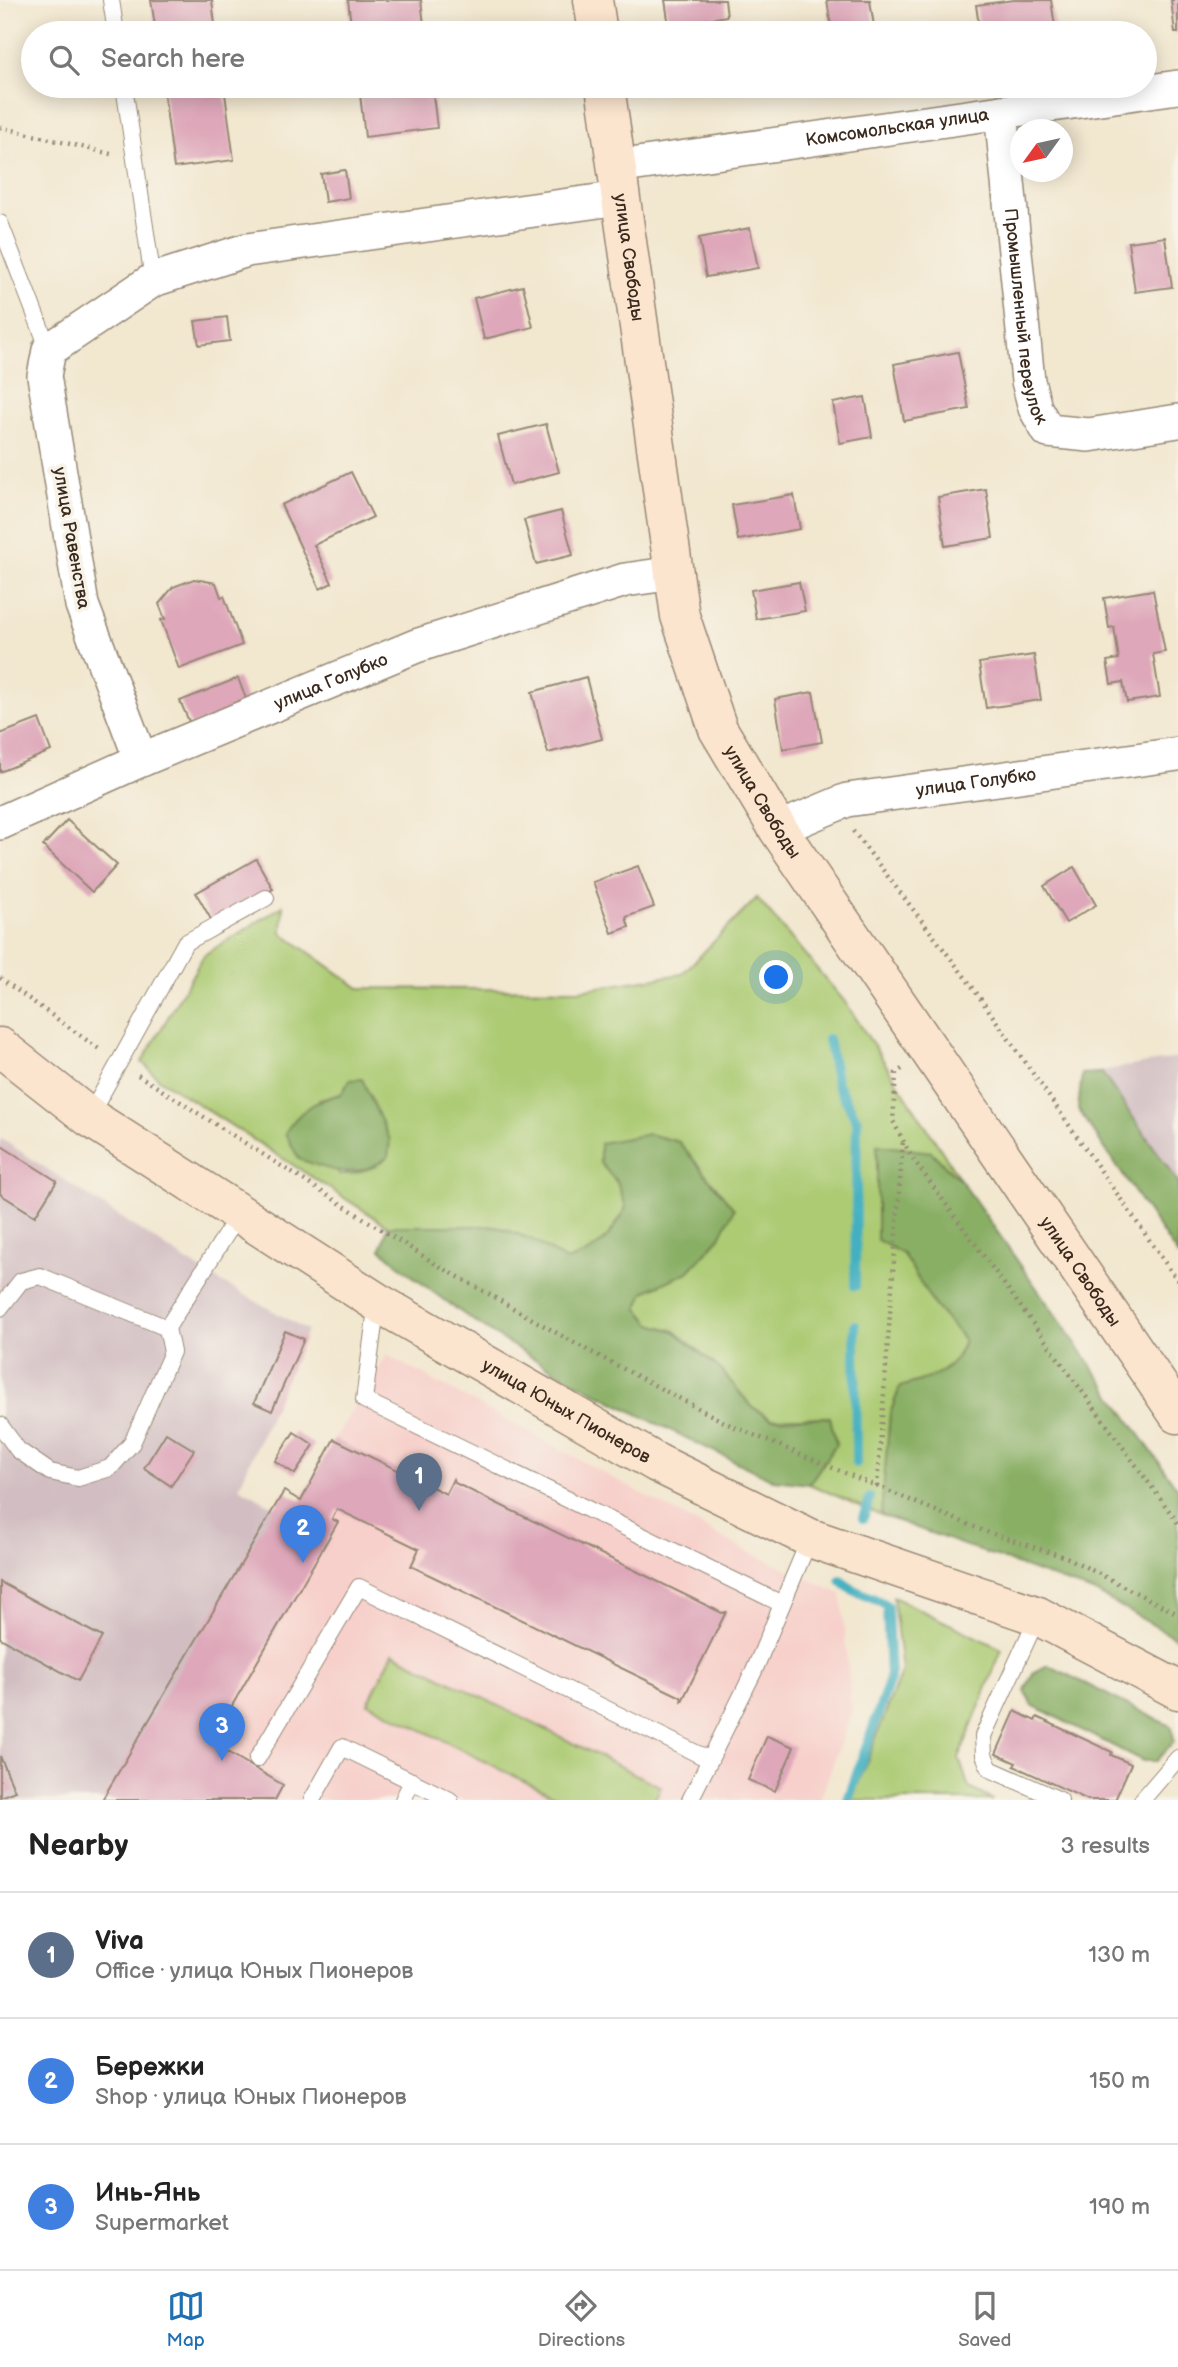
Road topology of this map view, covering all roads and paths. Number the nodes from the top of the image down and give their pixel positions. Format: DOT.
graph roads {
  1 [pos="111,0"];
  2 [pos="593,0"];
  3 [pos="114,21"];
  4 [pos="596,21"];
  5 [pos="1178,87"];
  6 [pos="1157,90"];
  7 [pos="126,98"];
  8 [pos="607,98"];
  9 [pos="1101,98"];
  10 [pos="1002,112"];
  11 [pos="0,127"];
  12 [pos="135,160"];
  13 [pos="618,182"];
  14 [pos="0,223"];
  15 [pos="153,280"];
  16 [pos="49,350"];
  17 [pos="1178,421"];
  18 [pos="674,573"];
  19 [pos="1178,754"];
  20 [pos="141,760"];
  21 [pos="834,806"];
  22 [pos="0,823"];
  23 [pos="778,830"];
  24 [pos="266,898"];
  25 [pos="0,978"];
  26 [pos="0,1047"];
  27 [pos="929,1050"];
  28 [pos="119,1063"];
  29 [pos="89,1117"];
  30 [pos="903,1139"];
  31 [pos="239,1214"];
  32 [pos="1178,1281"];
  33 [pos="377,1303"];
  34 [pos="0,1308"];
  35 [pos="167,1328"];
  36 [pos="1178,1414"];
  37 [pos="0,1425"];
  38 [pos="877,1487"];
  39 [pos="1178,1523"];
  40 [pos="810,1538"];
  41 [pos="782,1604"];
  42 [pos="1178,1614"];
  43 [pos="1038,1616"];
  44 [pos="1178,1690"];
  45 [pos="1178,1758"];
  46 [pos="257,1759"];
  47 [pos="710,1760"];
  48 [pos="412,1781"];
  49 [pos="312,1800"];
  50 [pos="403,1800"];
  51 [pos="450,1800"];
  52 [pos="690,1800"];
  53 [pos="1060,1800"];
  54 [pos="1142,1800"];
  1 -- 3 [label="lane"];
  2 -- 4 [label="main road"];
  5 -- 6 [label="street, Комсомольская улица"];
  7 -- 12 [label="lane"];
  8 -- 13 [label="main road, улица Свободы"];
  9 -- 10 [label="street, Комсомольская улица"];
  10 -- 13 [label="street, Комсомольская улица"];
  10 -- 17 [label="street, Промышленный переулок"];
  11 -- 12 [label="path"];
  12 -- 15 [label="lane"];
  13 -- 15 [label="street, Комсомольская улица"];
  13 -- 18 [label="main road, улица Свободы"];
  14 -- 16 [label="lane"];
  15 -- 16 [label="street, Комсомольская улица"];
  16 -- 20 [label="street, улица Равенства"];
  18 -- 20 [label="street, улица Голубко"];
  18 -- 23 [label="main road, улица Свободы"];
  19 -- 21 [label="street, улица Голубко"];
  20 -- 22 [label="street, улица Голубко"];
  21 -- 23 [label="street, улица Голубко"];
  21 -- 32 [label="path"];
  23 -- 27 [label="main road, улица Свободы"];
  24 -- 28 [label="lane"];
  25 -- 28 [label="path"];
  26 -- 29 [label="main road, улица Юных Пионеров"];
  27 -- 30 [label="path"];
  27 -- 36 [label="main road, улица Свободы"];
  28 -- 29 [label="lane"];
  28 -- 38 [label="path"];
  29 -- 31 [label="main road, улица Юных Пионеров"];
  30 -- 38 [label="path"];
  30 -- 39 [label="path"];
  31 -- 33 [label="main road, улица Юных Пионеров"];
  31 -- 35 [label="lane"];
  33 -- 40 [label="main road, улица Юных Пионеров"];
  33 -- 41 [label="lane"];
  34 -- 35 [label="lane"];
  35 -- 37 [label="lane"];
  38 -- 42 [label="path"];
  40 -- 41 [label="lane"];
  40 -- 43 [label="main road, улица Юных Пионеров"];
  41 -- 47 [label="lane"];
  43 -- 44 [label="main road, улица Юных Пионеров"];
  43 -- 53 [label="lane"];
  45 -- 54 [label="lane"];
  46 -- 47 [label="lane"];
  47 -- 52 [label="lane"];
  48 -- 49 [label="lane"];
  48 -- 50 [label="lane"];
  48 -- 51 [label="lane"];
}
